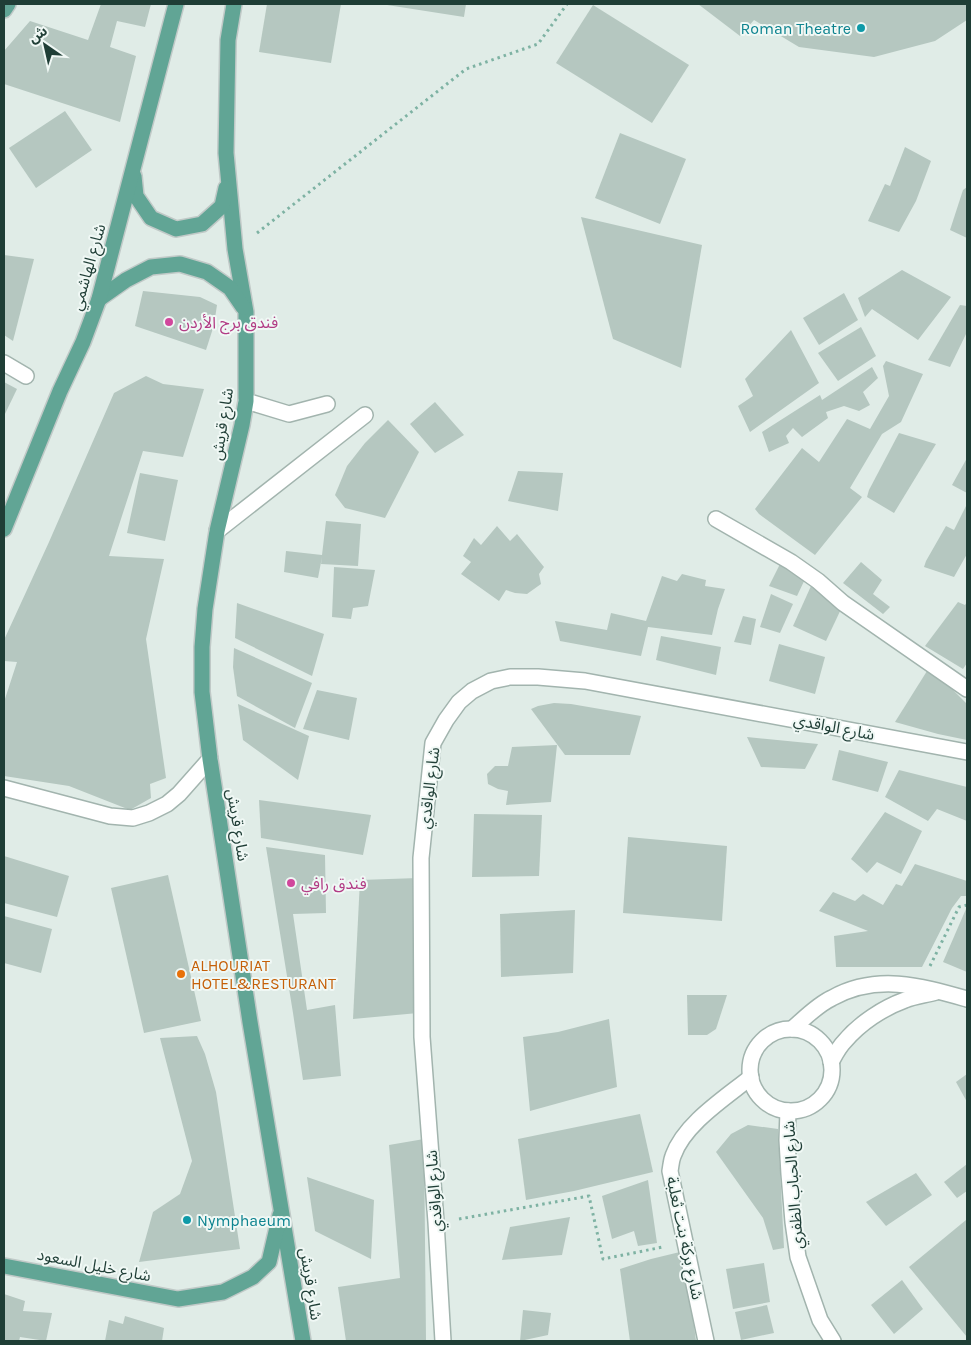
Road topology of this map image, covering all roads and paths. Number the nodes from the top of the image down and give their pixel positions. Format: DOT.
graph roads {
  1 [pos="8,4"];
  2 [pos="176,4"];
  3 [pos="234,4"];
  4 [pos="567,4"];
  5 [pos="4,10"];
  6 [pos="134,168"];
  7 [pos="228,180"];
  8 [pos="235,249"];
  9 [pos="99,299"];
  10 [pos="246,312"];
  11 [pos="4,363"];
  12 [pos="26,376"];
  13 [pos="246,402"];
  14 [pos="327,404"];
  15 [pos="365,414"];
  16 [pos="716,519"];
  17 [pos="4,529"];
  18 [pos="218,531"];
  19 [pos="967,689"];
  20 [pos="967,752"];
  21 [pos="210,759"];
  22 [pos="4,788"];
  23 [pos="967,904"];
  24 [pos="920,987"];
  25 [pos="940,992"];
  26 [pos="967,999"];
  27 [pos="792,1029"];
  28 [pos="831,1062"];
  29 [pos="750,1077"];
  30 [pos="788,1111"];
  31 [pos="281,1208"];
  32 [pos="436,1222"];
  33 [pos="686,1243"];
  34 [pos="4,1266"];
  35 [pos="303,1341"];
  36 [pos="443,1341"];
  37 [pos="706,1341"];
  38 [pos="833,1341"];
  1 -- 5 [label="main road"];
  2 -- 6 [label="main road, شارع الهاشمي"];
  3 -- 7 [label="main road"];
  4 -- 8 [label="path"];
  6 -- 7 [label="main road"];
  6 -- 9 [label="main road, شارع الهاشمي"];
  7 -- 8 [label="main road"];
  8 -- 10 [label="main road"];
  9 -- 10 [label="main road"];
  9 -- 17 [label="main road, شارع الهاشمي"];
  10 -- 13 [label="main road, شارع قريش"];
  11 -- 12 [label="street"];
  13 -- 14 [label="street"];
  13 -- 18 [label="main road, شارع قريش"];
  15 -- 18 [label="street"];
  16 -- 19 [label="street"];
  18 -- 21 [label="main road, شارع قريش"];
  20 -- 32 [label="street, شارع الواقدي"];
  21 -- 22 [label="street"];
  21 -- 31 [label="main road, شارع قريش"];
  23 -- 24 [label="path"];
  24 -- 25 [label="street"];
  24 -- 27 [label="street"];
  25 -- 26 [label="street"];
  25 -- 28 [label="street"];
  27 -- 28 [label="street"];
  27 -- 29 [label="street"];
  28 -- 30 [label="street"];
  29 -- 30 [label="street"];
  29 -- 33 [label="street, شارع بركة بنت ثعلبة"];
  30 -- 38 [label="street, شارع الحباب الظفري"];
  31 -- 34 [label="main road, شارع خليل السعود"];
  31 -- 35 [label="main road, شارع قريش"];
  32 -- 33 [label="path"];
  32 -- 36 [label="street, شارع الواقدي"];
  33 -- 37 [label="street, شارع بركة بنت ثعلبة"];
}
